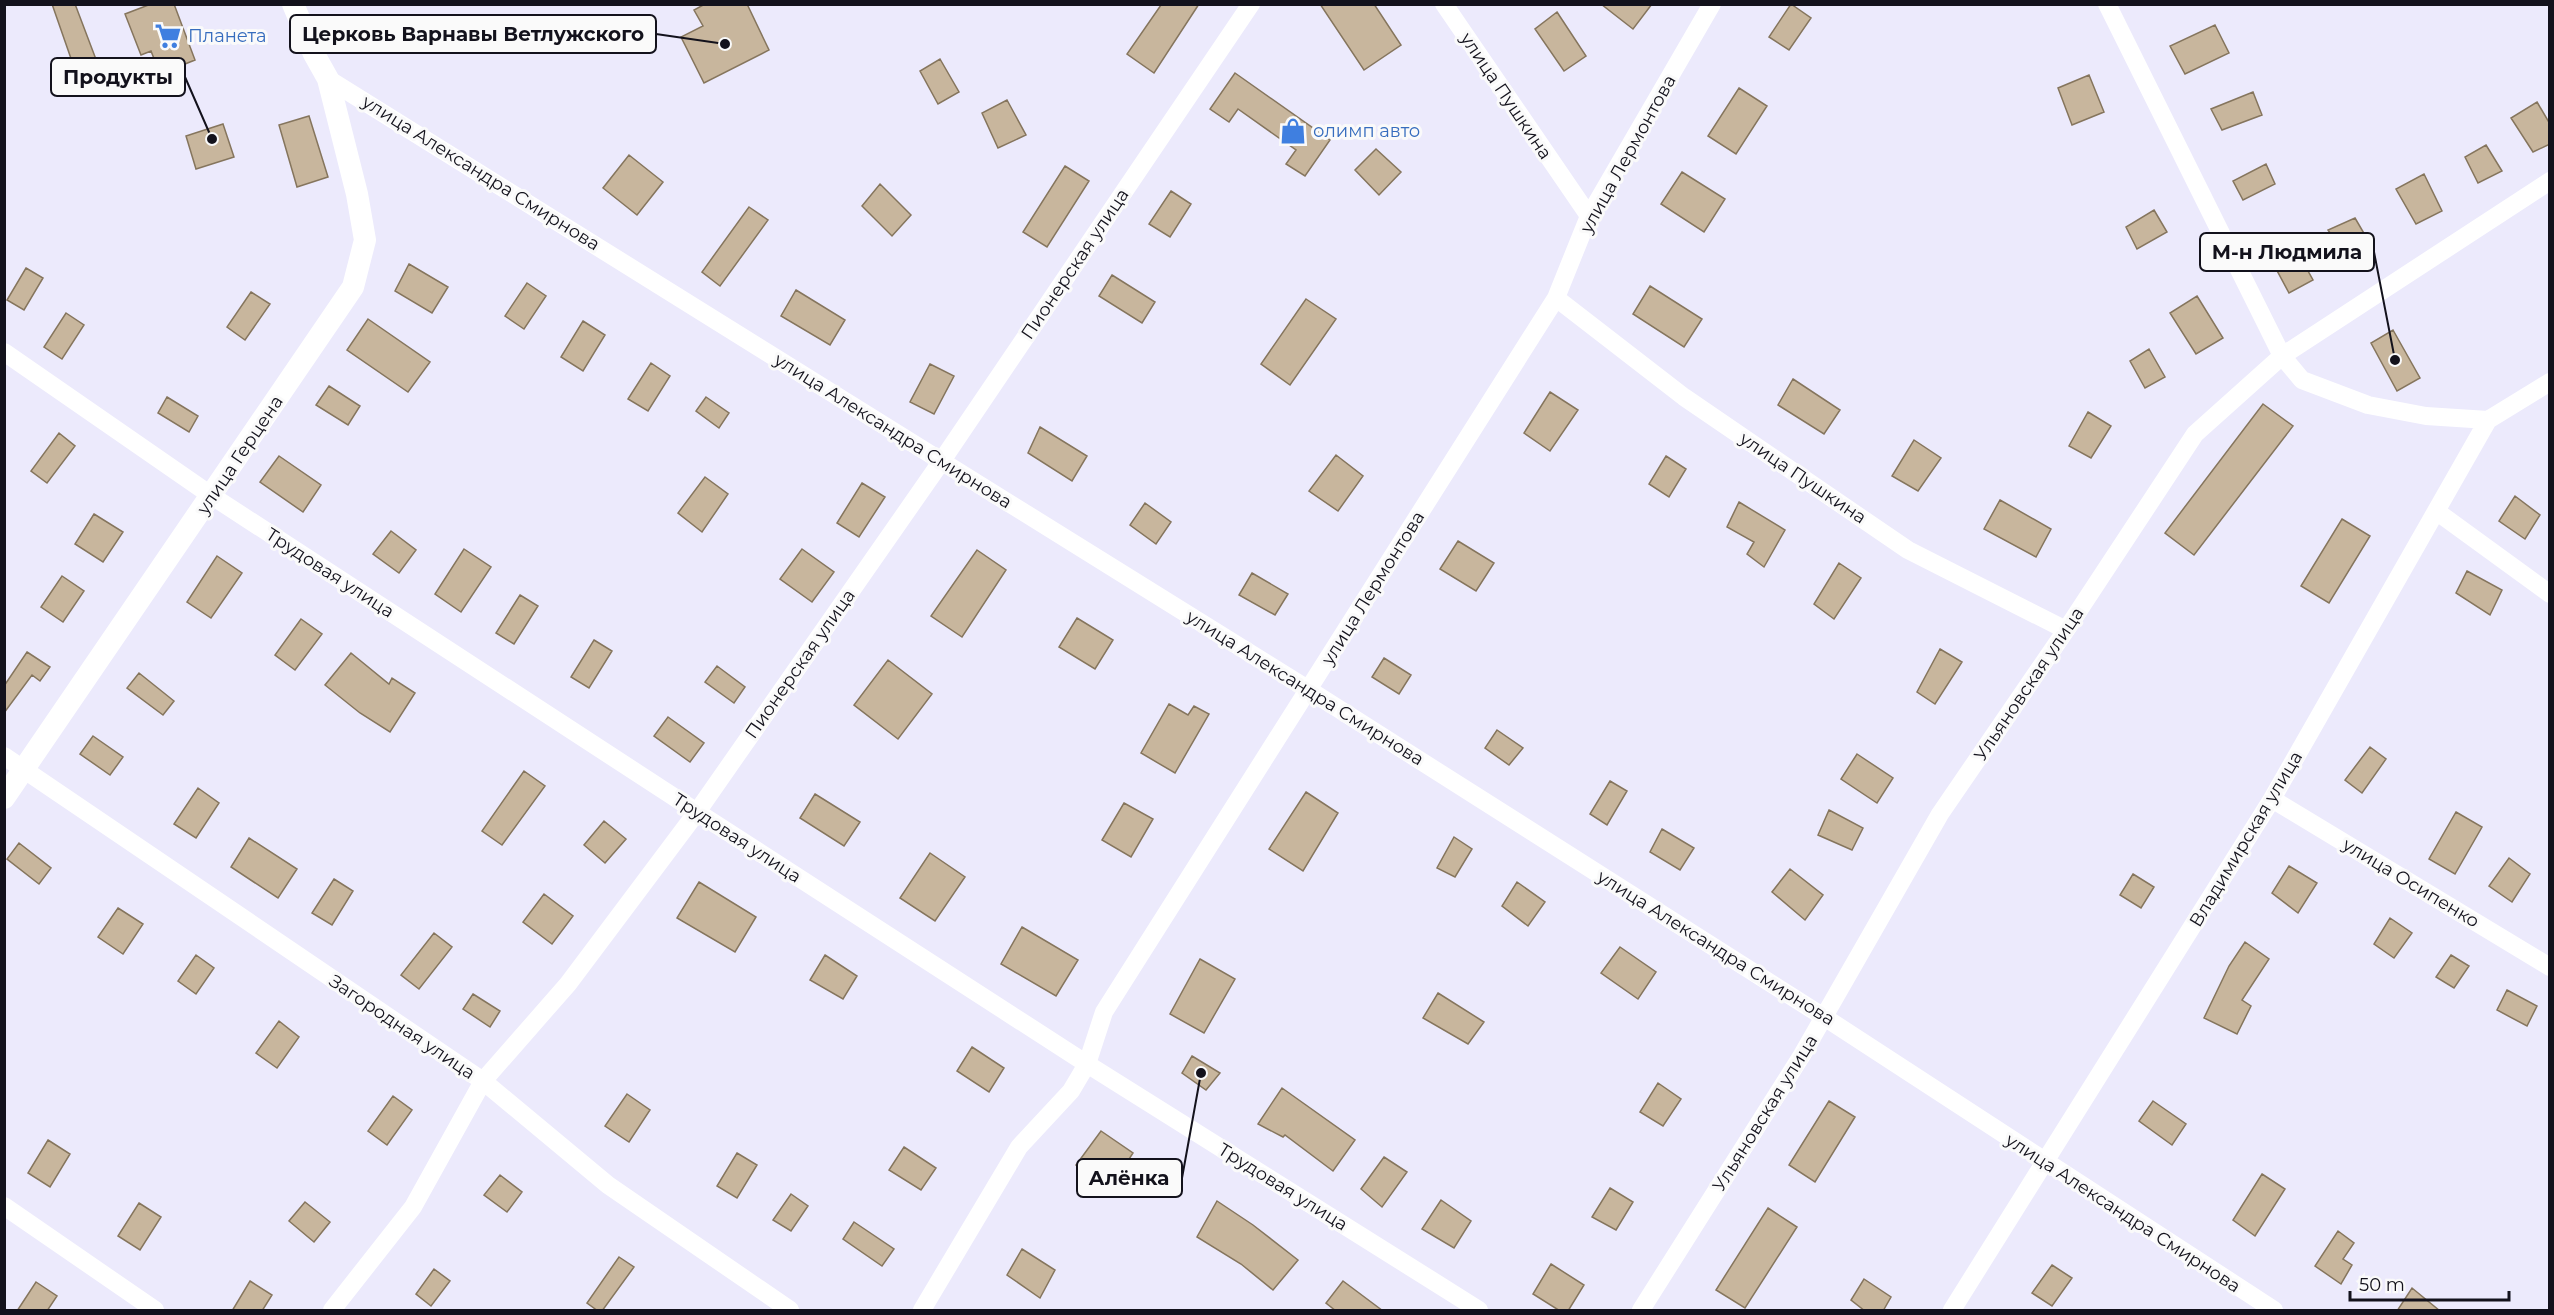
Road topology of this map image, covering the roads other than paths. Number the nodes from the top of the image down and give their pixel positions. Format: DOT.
graph roads {
  1 [pos="293,4"];
  2 [pos="1251,4"];
  3 [pos="1444,4"];
  4 [pos="1712,4"];
  5 [pos="2107,4"];
  6 [pos="328,79"];
  7 [pos="2550,181"];
  8 [pos="1589,216"];
  9 [pos="1556,298"];
  10 [pos="4,352"];
  11 [pos="2282,356"];
  12 [pos="2550,382"];
  13 [pos="2488,420"];
  14 [pos="941,462"];
  15 [pos="212,496"];
  16 [pos="2436,511"];
  17 [pos="2550,594"];
  18 [pos="2066,630"];
  19 [pos="1309,690"];
  20 [pos="4,756"];
  21 [pos="23,769"];
  22 [pos="4,798"];
  23 [pos="2272,799"];
  24 [pos="697,812"];
  25 [pos="2550,967"];
  26 [pos="1824,1017"];
  27 [pos="1087,1064"];
  28 [pos="483,1081"];
  29 [pos="2044,1163"];
  30 [pos="4,1206"];
  31 [pos="155,1311"];
  32 [pos="332,1311"];
  33 [pos="790,1311"];
  34 [pos="921,1311"];
  35 [pos="1479,1311"];
  36 [pos="1641,1311"];
  37 [pos="1952,1311"];
  38 [pos="2274,1311"];
  1 -- 6 [label="street, улица Герцена"];
  2 -- 14 [label="street, Пионерская улица"];
  3 -- 8 [label="street, улица Пушкина"];
  4 -- 8 [label="street, улица Лермонтова"];
  5 -- 11 [label="street"];
  6 -- 14 [label="street, улица Александра Смирнова"];
  6 -- 15 [label="street, улица Герцена"];
  7 -- 11 [label="street, Ульяновская улица"];
  8 -- 9 [label="street, улица Лермонтова"];
  9 -- 18 [label="street, улица Пушкина"];
  9 -- 19 [label="street, улица Лермонтова"];
  10 -- 15 [label="street, Трудовая улица"];
  11 -- 13 [label="street"];
  11 -- 18 [label="street, Ульяновская улица"];
  12 -- 13 [label="street, Владимирская улица"];
  13 -- 16 [label="street, Владимирская улица"];
  14 -- 19 [label="street, улица Александра Смирнова"];
  14 -- 24 [label="street, Пионерская улица"];
  15 -- 21 [label="street, улица Герцена"];
  15 -- 24 [label="street, Трудовая улица"];
  16 -- 17 [label="street"];
  16 -- 23 [label="street, Владимирская улица"];
  18 -- 26 [label="street, Ульяновская улица"];
  19 -- 26 [label="street, улица Александра Смирнова"];
  19 -- 27 [label="street, улица Лермонтова"];
  20 -- 21 [label="street, Загородная улица"];
  21 -- 22 [label="street, улица Герцена"];
  21 -- 28 [label="street, Загородная улица"];
  23 -- 25 [label="street, улица Осипенко"];
  23 -- 29 [label="street, Владимирская улица"];
  24 -- 27 [label="street, Трудовая улица"];
  24 -- 28 [label="street, Пионерская улица"];
  26 -- 29 [label="street, улица Александра Смирнова"];
  26 -- 36 [label="street, Ульяновская улица"];
  27 -- 34 [label="street, улица Лермонтова"];
  27 -- 35 [label="street, Трудовая улица"];
  28 -- 32 [label="street, Пионерская улица"];
  28 -- 33 [label="street, Загородная улица"];
  29 -- 37 [label="street, Владимирская улица"];
  29 -- 38 [label="street, улица Александра Смирнова"];
  30 -- 31 [label="street"];
}
